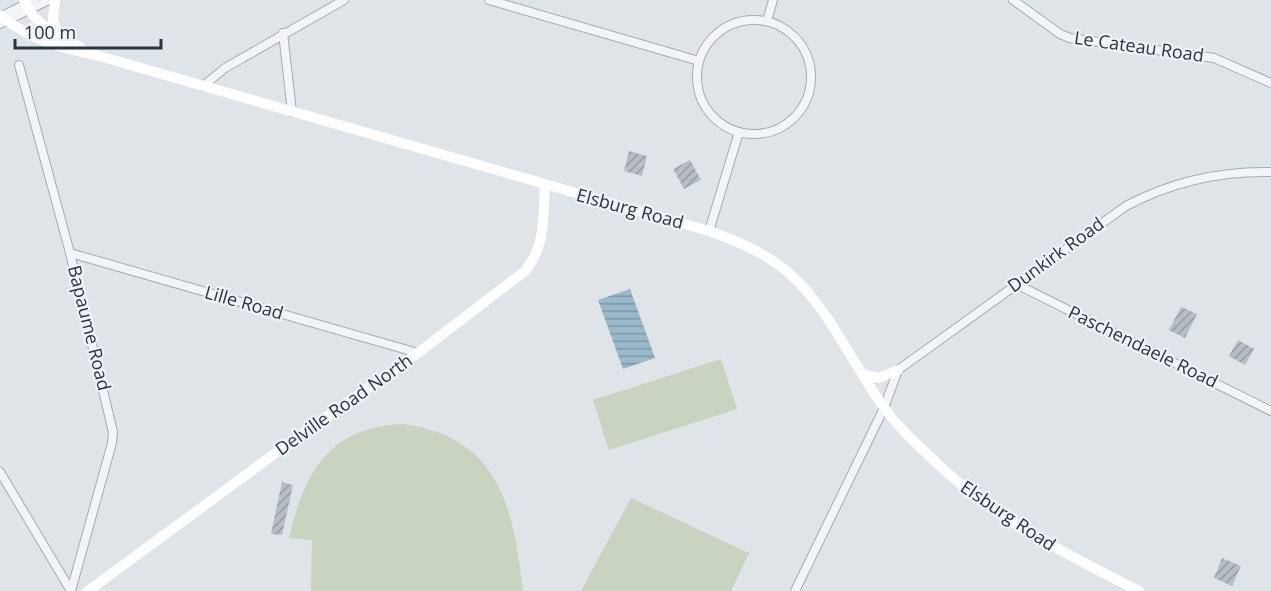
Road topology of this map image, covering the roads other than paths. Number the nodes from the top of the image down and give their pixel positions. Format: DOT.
graph roads {
  1 [pos="49,0"];
  2 [pos="55,0"];
  3 [pos="344,0"];
  4 [pos="489,0"];
  5 [pos="773,0"];
  6 [pos="1013,0"];
  7 [pos="28,4"];
  8 [pos="2,19"];
  9 [pos="767,21"];
  10 [pos="283,33"];
  11 [pos="59,37"];
  12 [pos="99,56"];
  13 [pos="699,61"];
  14 [pos="19,65"];
  15 [pos="1271,82"];
  16 [pos="203,86"];
  17 [pos="292,112"];
  18 [pos="738,132"];
  19 [pos="1271,172"];
  20 [pos="545,185"];
  21 [pos="709,231"];
  22 [pos="70,253"];
  23 [pos="1016,284"];
  24 [pos="418,352"];
  25 [pos="898,370"];
  26 [pos="862,374"];
  27 [pos="884,408"];
  28 [pos="1271,411"];
  29 [pos="0,472"];
  30 [pos="71,591"];
  31 [pos="88,591"];
  32 [pos="795,591"];
  33 [pos="1139,591"];
  1 -- 7 [label="street"];
  2 -- 11 [label="main road"];
  3 -- 10 [label="street"];
  4 -- 13 [label="street"];
  5 -- 9 [label="street"];
  6 -- 15 [label="street, Le Cateau Road"];
  7 -- 8 [label="street"];
  7 -- 11 [label="main road"];
  8 -- 12 [label="main road, Elsburg Road"];
  9 -- 13 [label="street"];
  9 -- 18 [label="street"];
  10 -- 16 [label="street"];
  10 -- 17 [label="street"];
  11 -- 12 [label="main road"];
  12 -- 16 [label="main road, Elsburg Road"];
  13 -- 18 [label="street"];
  14 -- 22 [label="street, Bapaume Road"];
  16 -- 17 [label="main road, Elsburg Road"];
  17 -- 20 [label="main road, Elsburg Road"];
  18 -- 21 [label="street"];
  19 -- 23 [label="street, Dunkirk Road"];
  20 -- 21 [label="main road, Elsburg Road"];
  20 -- 24 [label="main road, Delville Road North"];
  21 -- 26 [label="main road, Elsburg Road"];
  22 -- 24 [label="street, Lille Road"];
  22 -- 30 [label="street, Bapaume Road"];
  23 -- 25 [label="street, Dunkirk Road"];
  23 -- 28 [label="street, Paschendaele Road"];
  24 -- 31 [label="main road, Delville Road North"];
  25 -- 26 [label="main road"];
  25 -- 27 [label="street"];
  26 -- 27 [label="main road, Elsburg Road"];
  27 -- 32 [label="street"];
  27 -- 33 [label="main road, Elsburg Road"];
  29 -- 30 [label="street"];
}
